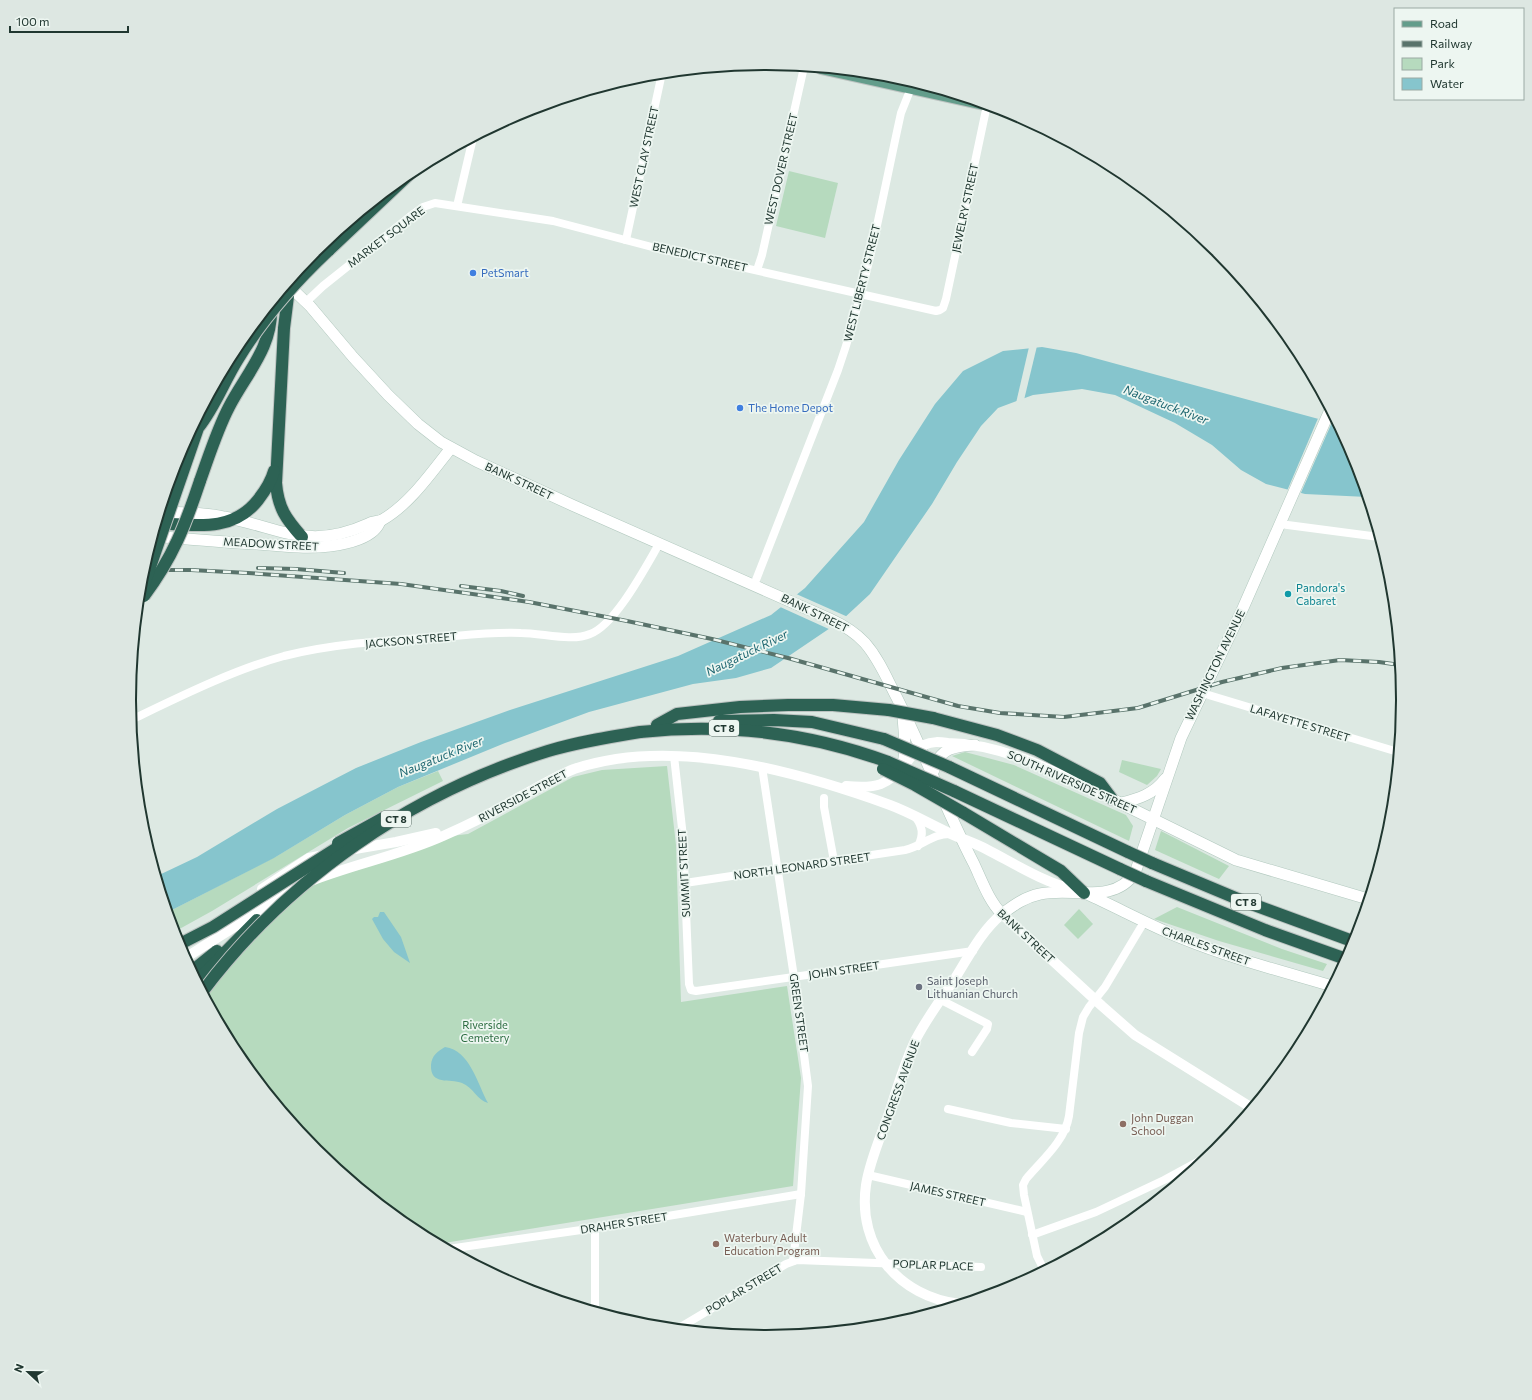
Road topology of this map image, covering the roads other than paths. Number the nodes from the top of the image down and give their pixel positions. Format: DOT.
graph roads {
  1 [pos="803,71"];
  2 [pos="661,79"];
  3 [pos="911,87"];
  4 [pos="986,110"];
  5 [pos="471,144"];
  6 [pos="382,200"];
  7 [pos="457,206"];
  8 [pos="626,240"];
  9 [pos="757,270"];
  10 [pos="288,290"];
  11 [pos="861,294"];
  12 [pos="306,302"];
  13 [pos="271,310"];
  14 [pos="942,310"];
  15 [pos="1328,415"];
  16 [pos="198,428"];
  17 [pos="198,428"];
  18 [pos="451,448"];
  19 [pos="276,460"];
  20 [pos="164,513"];
  21 [pos="235,519"];
  22 [pos="380,522"];
  23 [pos="161,523"];
  24 [pos="1280,524"];
  25 [pos="158,535"];
  26 [pos="157,536"];
  27 [pos="1375,536"];
  28 [pos="302,537"];
  29 [pos="660,544"];
  30 [pos="156,549"];
  31 [pos="151,563"];
  32 [pos="151,563"];
  33 [pos="754,585"];
  34 [pos="145,595"];
  35 [pos="1202,693"];
  36 [pos="902,708"];
  37 [pos="136,717"];
  38 [pos="657,725"];
  39 [pos="975,745"];
  40 [pos="920,748"];
  41 [pos="1394,751"];
  42 [pos="674,756"];
  43 [pos="886,766"];
  44 [pos="762,767"];
  45 [pos="902,768"];
  46 [pos="491,771"];
  47 [pos="1168,774"];
  48 [pos="934,778"];
  49 [pos="828,784"];
  50 [pos="824,798"];
  51 [pos="1117,801"];
  52 [pos="912,814"];
  53 [pos="1153,819"];
  54 [pos="455,830"];
  55 [pos="956,836"];
  56 [pos="348,842"];
  57 [pos="918,846"];
  58 [pos="834,861"];
  59 [pos="778,869"];
  60 [pos="685,883"];
  61 [pos="1084,893"];
  62 [pos="1365,898"];
  63 [pos="1002,914"];
  64 [pos="257,920"];
  65 [pos="1144,922"];
  66 [pos="183,938"];
  67 [pos="1348,940"];
  68 [pos="184,941"];
  69 [pos="184,942"];
  70 [pos="973,951"];
  71 [pos="190,955"];
  72 [pos="1341,957"];
  73 [pos="196,968"];
  74 [pos="794,977"];
  75 [pos="204,985"];
  76 [pos="204,985"];
  77 [pos="1328,985"];
  78 [pos="691,990"];
  79 [pos="941,1000"];
  80 [pos="1095,1000"];
  81 [pos="972,1052"];
  82 [pos="1248,1105"];
  83 [pos="948,1109"];
  84 [pos="1066,1129"];
  85 [pos="1189,1167"];
  86 [pos="868,1175"];
  87 [pos="801,1194"];
  88 [pos="1027,1212"];
  89 [pos="595,1228"];
  90 [pos="1032,1235"];
  91 [pos="455,1248"];
  92 [pos="792,1261"];
  93 [pos="885,1263"];
  94 [pos="1042,1266"];
  95 [pos="981,1267"];
  96 [pos="952,1302"];
  97 [pos="595,1307"];
  98 [pos="684,1325"];
  1 -- 9 [label="street, WEST DOVER STREET"];
  2 -- 8 [label="street, WEST CLAY STREET"];
  3 -- 11 [label="street, WEST LIBERTY STREET"];
  4 -- 14 [label="street, JEWELRY STREET"];
  5 -- 7 [label="street"];
  6 -- 16 [label="highway, bridge"];
  7 -- 8 [label="street, BENEDICT STREET"];
  7 -- 12 [label="street, MARKET SQUARE"];
  8 -- 9 [label="street, BENEDICT STREET"];
  9 -- 11 [label="street, BENEDICT STREET"];
  10 -- 12 [label="main road, BANK STREET"];
  10 -- 19 [label="highway"];
  11 -- 14 [label="street, BENEDICT STREET"];
  11 -- 33 [label="street, WEST LIBERTY STREET"];
  12 -- 18 [label="main road, BANK STREET"];
  13 -- 34 [label="highway, bridge"];
  15 -- 24 [label="main road, WASHINGTON AVENUE"];
  16 -- 31 [label="highway, bridge"];
  17 -- 30 [label="highway, bridge"];
  18 -- 22 [label="main road, MEADOW STREET"];
  18 -- 29 [label="main road, BANK STREET"];
  19 -- 21 [label="highway"];
  19 -- 28 [label="highway"];
  20 -- 21 [label="main road, MEADOW STREET"];
  21 -- 23 [label="highway"];
  21 -- 28 [label="main road, MEADOW STREET"];
  22 -- 26 [label="main road, MEADOW STREET"];
  22 -- 28 [label="main road, MEADOW STREET"];
  24 -- 27 [label="street"];
  24 -- 35 [label="main road, WASHINGTON AVENUE"];
  25 -- 30 [label="highway, bridge"];
  29 -- 33 [label="main road, BANK STREET"];
  29 -- 37 [label="street, JACKSON STREET"];
  30 -- 32 [label="highway, bridge"];
  33 -- 36 [label="main road, BANK STREET"];
  35 -- 41 [label="street, LAFAYETTE STREET"];
  35 -- 47 [label="main road, WASHINGTON AVENUE"];
  36 -- 40 [label="main road, BANK STREET"];
  36 -- 45 [label="main road"];
  38 -- 51 [label="highway, bridge"];
  38 -- 56 [label="highway, CT 8, bridge"];
  38 -- 67 [label="highway, CT 8, bridge"];
  39 -- 40 [label="street, SOUTH RIVERSIDE STREET"];
  39 -- 48 [label="main road"];
  39 -- 51 [label="street, SOUTH RIVERSIDE STREET"];
  40 -- 45 [label="street, RIVERSIDE STREET"];
  40 -- 48 [label="main road, BANK STREET"];
  42 -- 44 [label="street, RIVERSIDE STREET"];
  42 -- 54 [label="street, RIVERSIDE STREET"];
  42 -- 60 [label="street, SUMMIT STREET"];
  43 -- 46 [label="highway, CT 8, bridge"];
  43 -- 61 [label="highway, bridge"];
  43 -- 72 [label="highway, CT 8, bridge"];
  44 -- 49 [label="street, RIVERSIDE STREET"];
  44 -- 59 [label="street, GREEN STREET"];
  45 -- 49 [label="street, RIVERSIDE STREET"];
  46 -- 66 [label="highway, bridge"];
  46 -- 75 [label="highway, CT 8, bridge"];
  47 -- 51 [label="main road"];
  47 -- 53 [label="main road, WASHINGTON AVENUE"];
  48 -- 55 [label="main road, BANK STREET"];
  49 -- 52 [label="street, RIVERSIDE STREET"];
  50 -- 58 [label="street"];
  51 -- 53 [label="main road, SOUTH RIVERSIDE STREET"];
  52 -- 55 [label="street, RIVERSIDE STREET"];
  52 -- 57 [label="street"];
  53 -- 61 [label="main road, WASHINGTON AVENUE"];
  53 -- 62 [label="main road, SOUTH RIVERSIDE STREET"];
  54 -- 68 [label="street, RIVERSIDE STREET"];
  54 -- 71 [label="street, RIVERSIDE STREET"];
  55 -- 57 [label="street, NORTH LEONARD STREET"];
  55 -- 61 [label="street"];
  55 -- 63 [label="main road, BANK STREET"];
  56 -- 64 [label="highway, CT 8, bridge"];
  56 -- 69 [label="highway, bridge"];
  57 -- 58 [label="street, NORTH LEONARD STREET"];
  58 -- 59 [label="street, NORTH LEONARD STREET"];
  59 -- 60 [label="street, NORTH LEONARD STREET"];
  59 -- 74 [label="street, GREEN STREET"];
  60 -- 78 [label="street, SUMMIT STREET"];
  61 -- 63 [label="main road, CONGRESS AVENUE"];
  61 -- 65 [label="main road, CHARLES STREET"];
  63 -- 70 [label="street, CONGRESS AVENUE"];
  63 -- 80 [label="street, BANK STREET"];
  64 -- 73 [label="highway"];
  64 -- 76 [label="highway, CT 8"];
  65 -- 77 [label="main road, CHARLES STREET"];
  65 -- 80 [label="street"];
  70 -- 74 [label="street, JOHN STREET"];
  70 -- 79 [label="street, CONGRESS AVENUE"];
  74 -- 78 [label="street, JOHN STREET"];
  74 -- 87 [label="street, GREEN STREET"];
  79 -- 81 [label="street"];
  79 -- 86 [label="street, CONGRESS AVENUE"];
  80 -- 82 [label="street, BANK STREET"];
  80 -- 84 [label="street"];
  83 -- 84 [label="street"];
  84 -- 88 [label="street"];
  85 -- 90 [label="street"];
  86 -- 88 [label="street, JAMES STREET"];
  86 -- 93 [label="street, CONGRESS AVENUE"];
  87 -- 89 [label="street, DRAHER STREET"];
  87 -- 92 [label="street, GREEN STREET"];
  88 -- 90 [label="street"];
  89 -- 91 [label="street, DRAHER STREET"];
  89 -- 97 [label="street"];
  90 -- 94 [label="street"];
  92 -- 93 [label="street, POPLAR STREET"];
  92 -- 98 [label="street, POPLAR STREET"];
  93 -- 95 [label="street, POPLAR PLACE"];
  93 -- 96 [label="street, CONGRESS AVENUE"];
}
